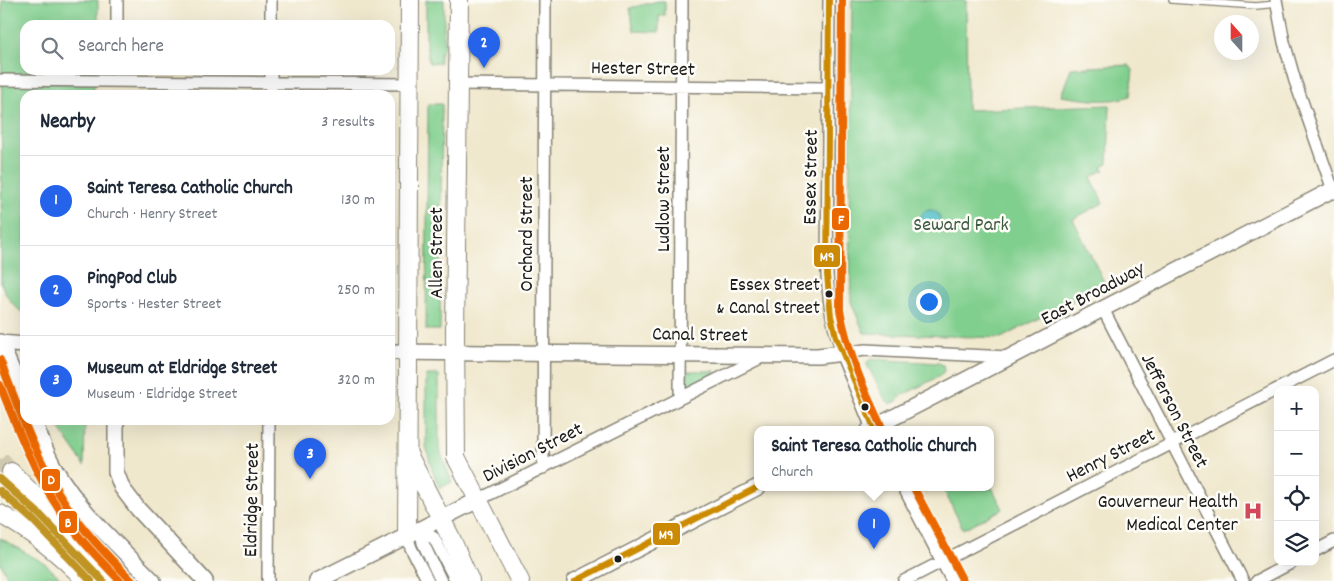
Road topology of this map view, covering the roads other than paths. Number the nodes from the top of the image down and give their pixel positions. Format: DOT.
graph roads {
  1 [pos="117,0"];
  2 [pos="271,0"];
  3 [pos="410,0"];
  4 [pos="459,0"];
  5 [pos="545,0"];
  6 [pos="682,0"];
  7 [pos="829,0"];
  8 [pos="1172,0"];
  9 [pos="1276,2"];
  10 [pos="117,20"];
  11 [pos="271,20"];
  12 [pos="271,75"];
  13 [pos="117,76"];
  14 [pos="0,80"];
  15 [pos="271,82"];
  16 [pos="410,84"];
  17 [pos="458,84"];
  18 [pos="545,85"];
  19 [pos="681,86"];
  20 [pos="828,88"];
  21 [pos="271,90"];
  22 [pos="1333,190"];
  23 [pos="1103,309"];
  24 [pos="0,343"];
  25 [pos="20,345"];
  26 [pos="395,352"];
  27 [pos="408,352"];
  28 [pos="843,352"];
  29 [pos="455,353"];
  30 [pos="544,353"];
  31 [pos="681,354"];
  32 [pos="766,356"];
  33 [pos="1010,357"];
  34 [pos="1334,360"];
  35 [pos="20,389"];
  36 [pos="680,398"];
  37 [pos="35,425"];
  38 [pos="116,425"];
  39 [pos="269,425"];
  40 [pos="872,426"];
  41 [pos="879,426"];
  42 [pos="1172,443"];
  43 [pos="407,453"];
  44 [pos="543,468"];
  45 [pos="11,472"];
  46 [pos="754,489"];
  47 [pos="906,491"];
  48 [pos="478,500"];
  49 [pos="0,514"];
  50 [pos="441,519"];
  51 [pos="407,536"];
  52 [pos="1334,541"];
  53 [pos="1319,549"];
  54 [pos="942,562"];
  55 [pos="1285,566"];
  56 [pos="82,577"];
  57 [pos="117,581"];
  58 [pos="153,581"];
  59 [pos="205,581"];
  60 [pos="268,581"];
  61 [pos="317,581"];
  62 [pos="428,581"];
  63 [pos="441,581"];
  64 [pos="456,581"];
  65 [pos="470,581"];
  66 [pos="520,581"];
  67 [pos="575,581"];
  68 [pos="904,581"];
  69 [pos="952,581"];
  70 [pos="1243,581"];
  71 [pos="1257,581"];
  1 -- 10 [label="street"];
  2 -- 11 [label="street"];
  3 -- 16 [label="main road, Allen Street"];
  4 -- 17 [label="main road, Allen Street"];
  5 -- 18 [label="street, Orchard Street"];
  6 -- 19 [label="street, Ludlow Street"];
  7 -- 20 [label="street, Essex Street"];
  8 -- 9 [label="lane"];
  9 -- 22 [label="street"];
  12 -- 15 [label="street"];
  13 -- 14 [label="street"];
  13 -- 15 [label="street"];
  15 -- 16 [label="street"];
  15 -- 21 [label="street"];
  16 -- 27 [label="main road, Allen Street"];
  17 -- 18 [label="street, Hester Street"];
  17 -- 29 [label="main road, Allen Street"];
  18 -- 19 [label="street, Hester Street"];
  18 -- 30 [label="street, Orchard Street"];
  19 -- 20 [label="street, Hester Street"];
  19 -- 31 [label="street, Ludlow Street"];
  20 -- 28 [label="street, Essex Street"];
  22 -- 23 [label="main road, East Broadway"];
  23 -- 33 [label="main road, East Broadway"];
  23 -- 42 [label="street, Jefferson Street"];
  24 -- 25 [label="main road"];
  24 -- 35 [label="main road"];
  26 -- 27 [label="main road, Canal Street"];
  27 -- 29 [label="main road, Canal Street"];
  27 -- 43 [label="main road, Allen Street"];
  28 -- 32 [label="main road, Canal Street"];
  28 -- 33 [label="street, Canal Street"];
  28 -- 40 [label="main road"];
  29 -- 30 [label="main road, Canal Street"];
  29 -- 48 [label="main road, Allen Street"];
  30 -- 31 [label="main road, Canal Street"];
  30 -- 44 [label="street, Orchard Street"];
  31 -- 32 [label="main road, Canal Street"];
  31 -- 36 [label="street, Ludlow Street"];
  32 -- 36 [label="street, Division Street"];
  33 -- 41 [label="main road, East Broadway"];
  34 -- 42 [label="street, Henry Street"];
  36 -- 44 [label="street, Division Street"];
  37 -- 58 [label="main road"];
  38 -- 59 [label="main road"];
  39 -- 60 [label="street, Eldridge Street"];
  42 -- 54 [label="street, Henry Street"];
  42 -- 70 [label="street, Jefferson Street"];
  43 -- 50 [label="main road, Allen Street"];
  43 -- 51 [label="main road"];
  44 -- 48 [label="street, Division Street"];
  45 -- 57 [label="main road"];
  46 -- 67 [label="main road"];
  47 -- 54 [label="street"];
  48 -- 50 [label="main road, Division Street"];
  48 -- 66 [label="main road, Allen Street"];
  49 -- 56 [label="main road"];
  50 -- 51 [label="main road, Division Street"];
  50 -- 65 [label="main road, Allen Street"];
  51 -- 61 [label="main road, Division Street"];
  51 -- 62 [label="street"];
  52 -- 53 [label="street"];
  54 -- 68 [label="street, Henry Street"];
  54 -- 69 [label="street"];
  55 -- 71 [label="street"];
  63 -- 64 [label="street"];
}
